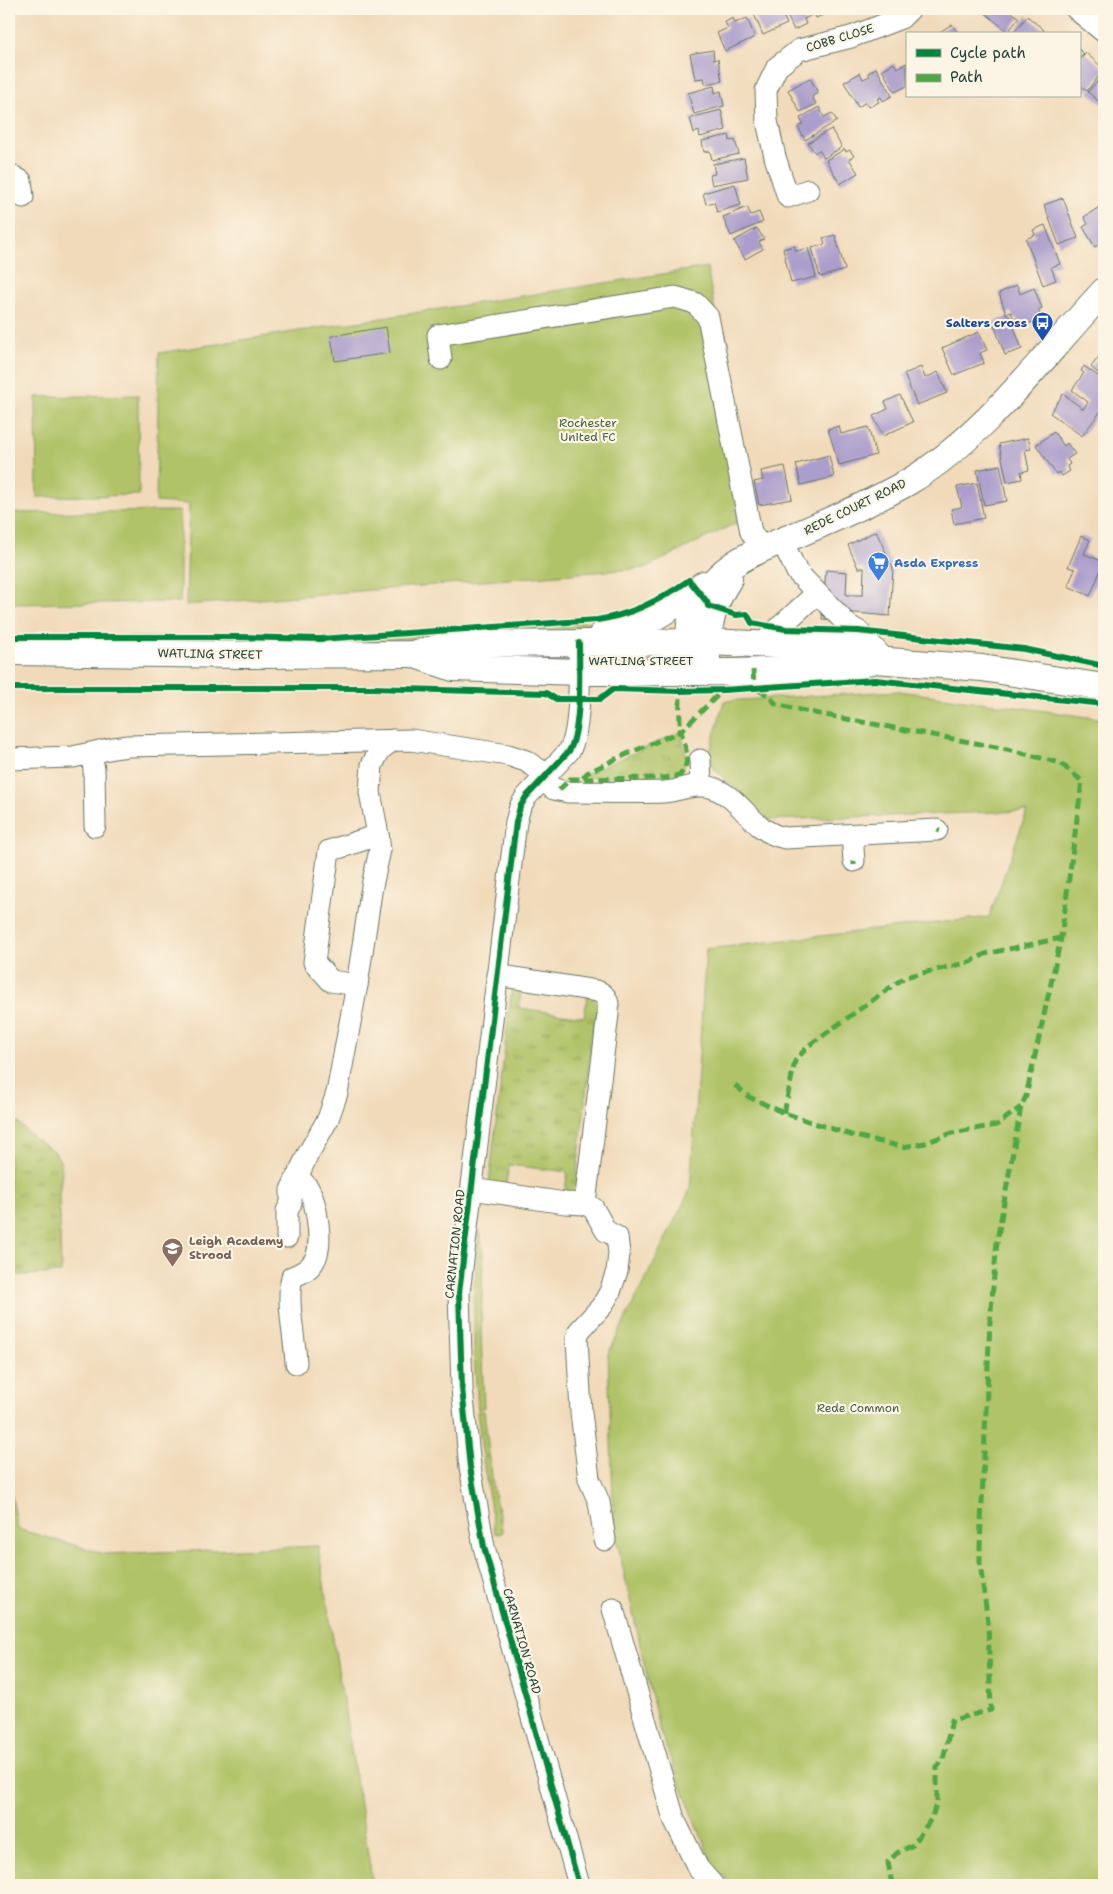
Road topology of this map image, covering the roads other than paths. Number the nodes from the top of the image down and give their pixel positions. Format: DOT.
graph roads {
  1 [pos="910,9"];
  2 [pos="1076,9"];
  3 [pos="1104,32"];
  4 [pos="9,174"];
  5 [pos="808,190"];
  6 [pos="23,197"];
  7 [pos="1104,291"];
  8 [pos="441,359"];
  9 [pos="748,560"];
  10 [pos="817,593"];
  11 [pos="698,642"];
  12 [pos="579,643"];
  13 [pos="742,644"];
  14 [pos="767,645"];
  15 [pos="9,652"];
  16 [pos="412,654"];
  17 [pos="881,661"];
  18 [pos="579,672"];
  19 [pos="698,672"];
  20 [pos="1104,687"];
  21 [pos="393,740"];
  22 [pos="91,754"];
  23 [pos="9,759"];
  24 [pos="700,760"];
  25 [pos="544,778"];
  26 [pos="701,786"];
  27 [pos="95,826"];
  28 [pos="937,830"];
  29 [pos="378,834"];
  30 [pos="852,835"];
  31 [pos="854,861"];
  32 [pos="497,976"];
  33 [pos="357,985"];
  34 [pos="297,1177"];
  35 [pos="472,1189"];
  36 [pos="589,1206"];
  37 [pos="287,1237"];
  38 [pos="296,1362"];
  39 [pos="605,1540"];
  40 [pos="613,1609"];
  41 [pos="579,1885"];
  42 [pos="713,1885"];
  1 -- 5 [label="street, COBB CLOSE"];
  2 -- 3 [label="street"];
  4 -- 6 [label="street"];
  7 -- 9 [label="main road, REDE COURT ROAD"];
  8 -- 9 [label="street"];
  9 -- 10 [label="street"];
  9 -- 11 [label="main road"];
  9 -- 12 [label="main road, REDE COURT ROAD"];
  9 -- 13 [label="main road"];
  10 -- 14 [label="street"];
  10 -- 17 [label="street"];
  11 -- 12 [label="main road, WATLING STREET"];
  11 -- 13 [label="main road, WATLING STREET"];
  11 -- 19 [label="main road"];
  12 -- 16 [label="main road, WATLING STREET"];
  12 -- 18 [label="street, CARNATION ROAD"];
  13 -- 14 [label="main road, WATLING STREET"];
  14 -- 17 [label="main road, WATLING STREET"];
  15 -- 16 [label="main road, WATLING STREET"];
  16 -- 18 [label="main road, WATLING STREET"];
  17 -- 19 [label="main road, WATLING STREET"];
  17 -- 20 [label="main road"];
  18 -- 19 [label="main road, WATLING STREET"];
  18 -- 25 [label="street, CARNATION ROAD"];
  21 -- 22 [label="street"];
  21 -- 25 [label="street"];
  21 -- 29 [label="street"];
  22 -- 23 [label="street"];
  22 -- 27 [label="street"];
  24 -- 26 [label="street"];
  25 -- 26 [label="street"];
  25 -- 32 [label="street, CARNATION ROAD"];
  26 -- 30 [label="street"];
  28 -- 30 [label="street"];
  29 -- 33 [label="street"];
  29 -- 33 [label="street"];
  30 -- 31 [label="street"];
  32 -- 35 [label="street, CARNATION ROAD"];
  32 -- 36 [label="street"];
  33 -- 34 [label="street"];
  34 -- 37 [label="street"];
  34 -- 38 [label="street"];
  35 -- 36 [label="street, CARNATION ROAD"];
  35 -- 41 [label="street, CARNATION ROAD"];
  36 -- 39 [label="street"];
  40 -- 42 [label="street"];
}
